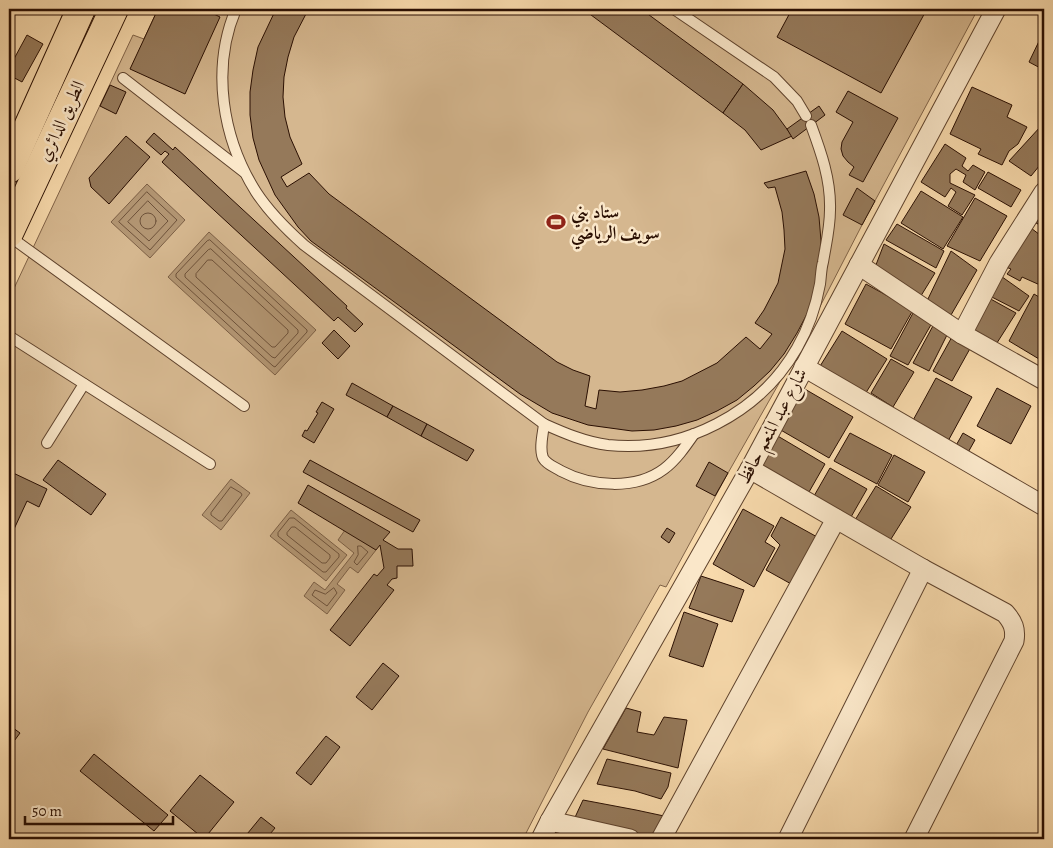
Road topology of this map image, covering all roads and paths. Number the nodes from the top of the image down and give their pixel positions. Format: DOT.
graph roads {
  1 [pos="81,9"];
  2 [pos="114,9"];
  3 [pos="236,9"];
  4 [pos="674,9"];
  5 [pos="996,9"];
  6 [pos="123,78"];
  7 [pos="9,169"];
  8 [pos="245,173"];
  9 [pos="1044,192"];
  10 [pos="9,235"];
  11 [pos="859,265"];
  12 [pos="962,334"];
  13 [pos="9,336"];
  14 [pos="804,367"];
  15 [pos="1044,380"];
  16 [pos="84,384"];
  17 [pos="244,406"];
  18 [pos="544,424"];
  19 [pos="694,434"];
  20 [pos="47,443"];
  21 [pos="210,464"];
  22 [pos="750,469"];
  23 [pos="1044,506"];
  24 [pos="836,520"];
  25 [pos="923,569"];
  26 [pos="550,821"];
  27 [pos="609,837"];
  28 [pos="541,839"];
  29 [pos="630,839"];
  30 [pos="660,839"];
  31 [pos="788,839"];
  32 [pos="914,839"];
  1 -- 7 [label="highway, الطريق الدائري"];
  2 -- 10 [label="highway, الطريق الدائري"];
  3 -- 8 [label="lane"];
  4 -- 19 [label="lane"];
  5 -- 11 [label="street, شارع عبد المنعم حافظ"];
  6 -- 8 [label="lane"];
  8 -- 18 [label="lane"];
  9 -- 12 [label="street"];
  10 -- 17 [label="lane"];
  11 -- 12 [label="street"];
  11 -- 14 [label="street, شارع عبد المنعم حافظ"];
  12 -- 15 [label="street"];
  13 -- 16 [label="lane"];
  14 -- 22 [label="street, شارع عبد المنعم حافظ"];
  14 -- 23 [label="street"];
  16 -- 20 [label="lane"];
  16 -- 21 [label="lane"];
  18 -- 19 [label="lane"];
  18 -- 19 [label="lane"];
  22 -- 24 [label="street"];
  22 -- 26 [label="street, شارع عبد المنعم حافظ"];
  24 -- 25 [label="street"];
  24 -- 30 [label="street"];
  25 -- 31 [label="street"];
  25 -- 32 [label="street"];
  26 -- 27 [label="street"];
  26 -- 28 [label="street, شارع عبد المنعم حافظ"];
  27 -- 29 [label="street"];
}
